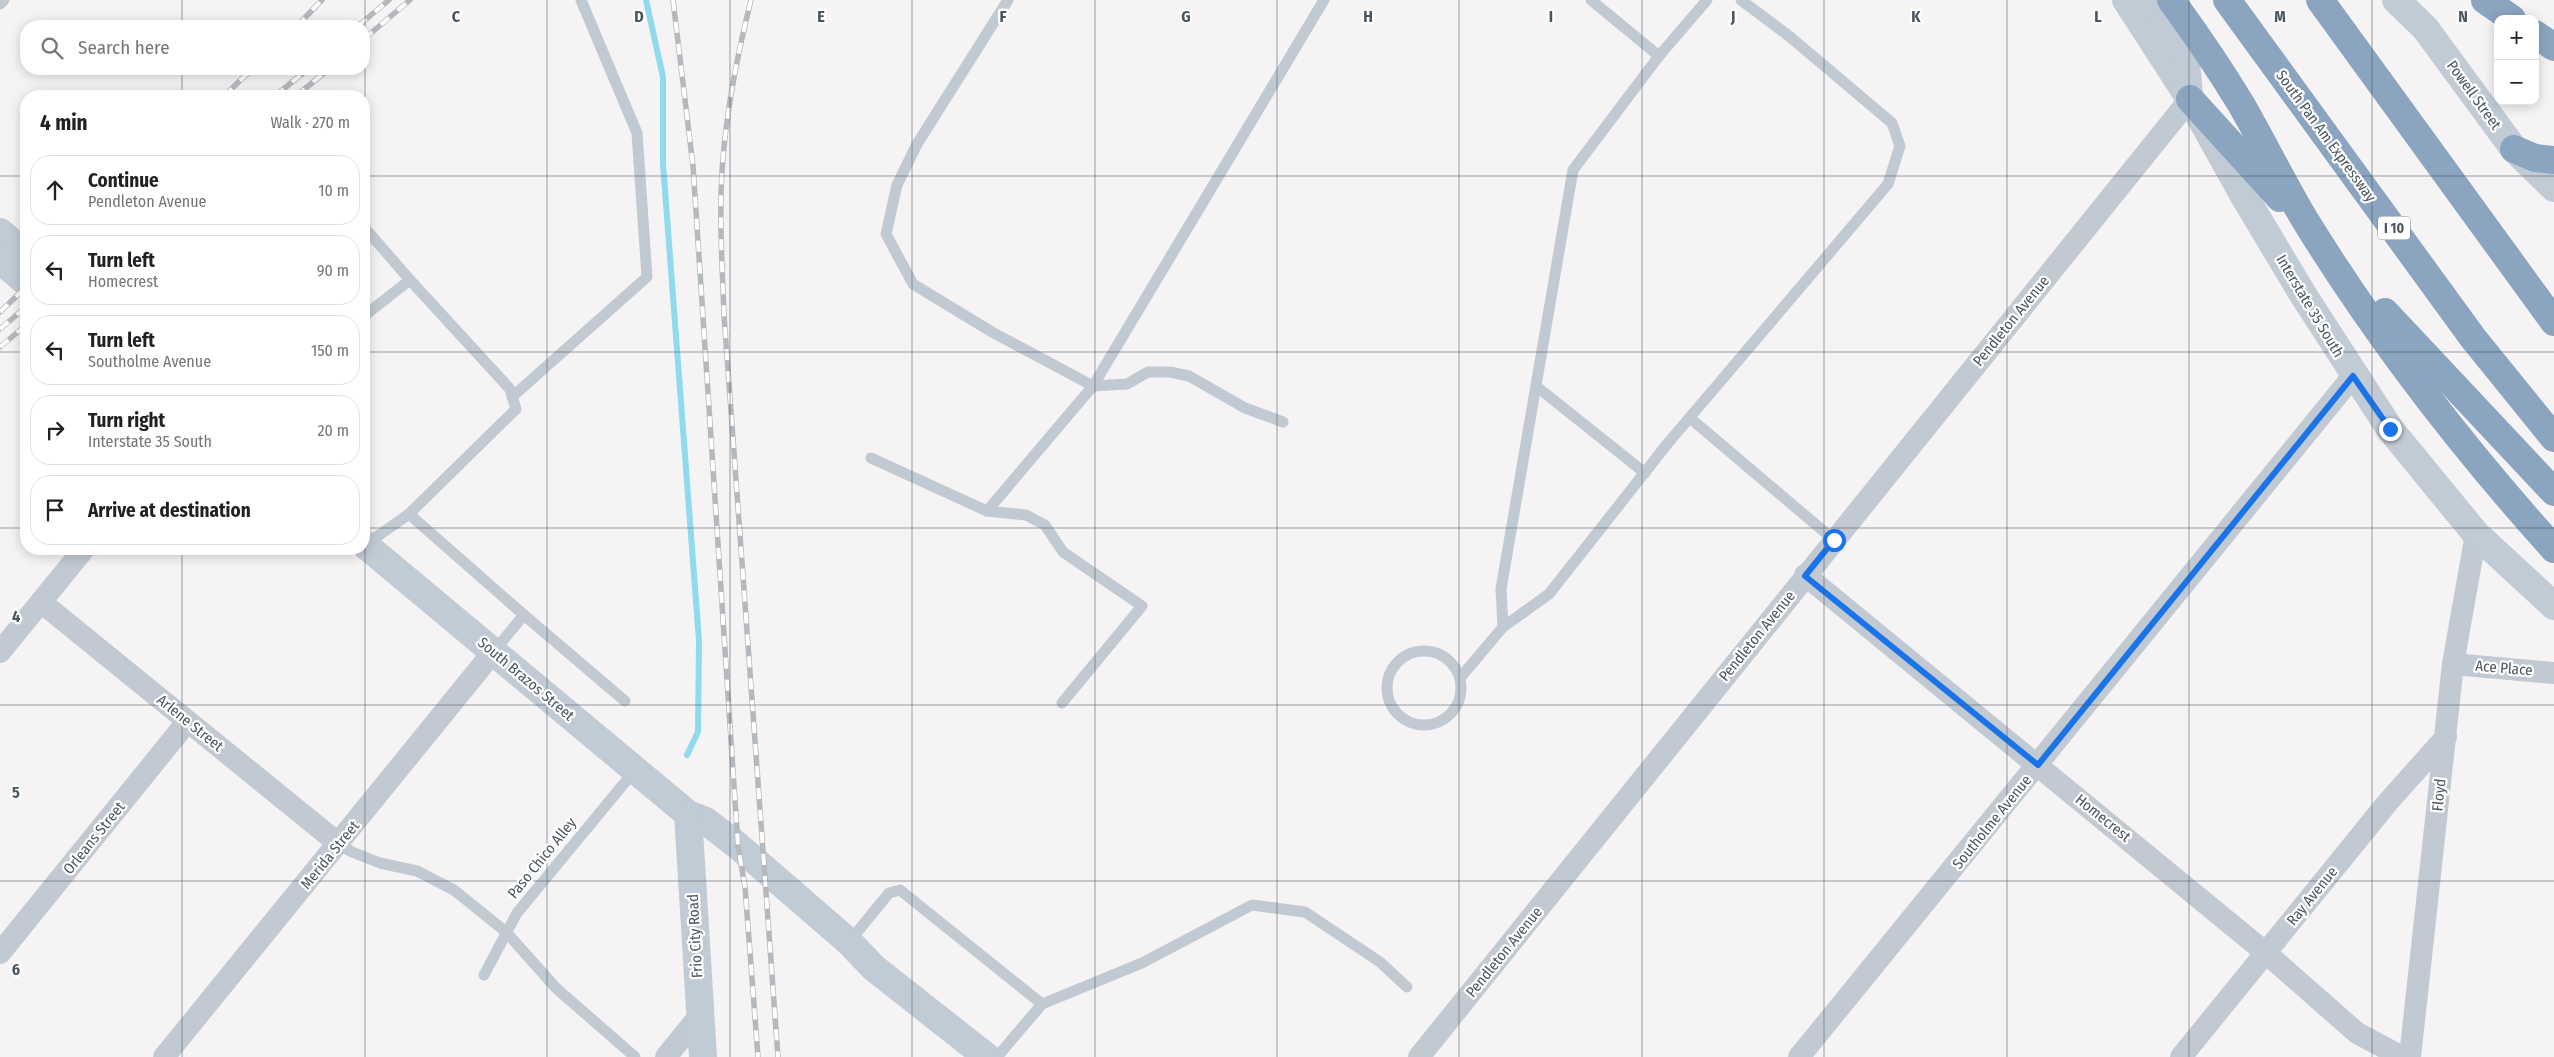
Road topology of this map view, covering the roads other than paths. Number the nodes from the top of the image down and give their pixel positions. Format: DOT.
graph roads {
  1 [pos="4,0"];
  2 [pos="581,0"];
  3 [pos="1324,0"];
  4 [pos="1591,0"];
  5 [pos="1707,0"];
  6 [pos="1741,0"];
  7 [pos="2126,0"];
  8 [pos="2154,0"];
  9 [pos="2171,0"];
  10 [pos="2320,0"];
  11 [pos="2396,0"];
  12 [pos="2485,0"];
  13 [pos="1004,2"];
  14 [pos="0,4"];
  15 [pos="2232,7"];
  16 [pos="2506,15"];
  17 [pos="2539,37"];
  18 [pos="2554,47"];
  19 [pos="1659,56"];
  20 [pos="2190,99"];
  21 [pos="2514,149"];
  22 [pos="2554,160"];
  23 [pos="2554,188"];
  24 [pos="0,232"];
  25 [pos="370,234"];
  26 [pos="20,249"];
  27 [pos="0,260"];
  28 [pos="20,277"];
  29 [pos="410,280"];
  30 [pos="370,311"];
  31 [pos="2554,322"];
  32 [pos="2353,376"];
  33 [pos="1093,386"];
  34 [pos="1536,386"];
  35 [pos="512,397"];
  36 [pos="1690,418"];
  37 [pos="1283,422"];
  38 [pos="2554,438"];
  39 [pos="871,458"];
  40 [pos="1645,473"];
  41 [pos="2554,492"];
  42 [pos="987,511"];
  43 [pos="409,514"];
  44 [pos="2476,534"];
  45 [pos="1834,540"];
  46 [pos="370,541"];
  47 [pos="2554,549"];
  48 [pos="370,550"];
  49 [pos="79,555"];
  50 [pos="1805,576"];
  51 [pos="41,602"];
  52 [pos="2554,606"];
  53 [pos="524,615"];
  54 [pos="1503,627"];
  55 [pos="494,651"];
  56 [pos="0,652"];
  57 [pos="2453,664"];
  58 [pos="2554,673"];
  59 [pos="1460,678"];
  60 [pos="626,701"];
  61 [pos="1062,703"];
  62 [pos="187,722"];
  63 [pos="2446,737"];
  64 [pos="2038,765"];
  65 [pos="636,769"];
  66 [pos="688,814"];
  67 [pos="339,844"];
  68 [pos="506,932"];
  69 [pos="849,942"];
  70 [pos="0,953"];
  71 [pos="2266,953"];
  72 [pos="874,968"];
  73 [pos="484,975"];
  74 [pos="1407,987"];
  75 [pos="1042,1004"];
  76 [pos="700,1015"];
  77 [pos="164,1057"];
  78 [pos="635,1057"];
  79 [pos="666,1057"];
  80 [pos="703,1057"];
  81 [pos="987,1057"];
  82 [pos="997,1057"];
  83 [pos="1419,1057"];
  84 [pos="1799,1057"];
  85 [pos="2181,1057"];
  86 [pos="2402,1057"];
  87 [pos="2410,1057"];
  1 -- 14 [label="lane"];
  2 -- 35 [label="lane"];
  3 -- 33 [label="lane"];
  4 -- 19 [label="lane"];
  5 -- 19 [label="lane"];
  6 -- 36 [label="lane"];
  7 -- 20 [label="street, Interstate 35 South"];
  8 -- 20 [label="street, Interstate 35 South"];
  9 -- 47 [label="highway"];
  10 -- 31 [label="highway"];
  11 -- 21 [label="street, Powell Street"];
  12 -- 16 [label="highway"];
  13 -- 33 [label="lane"];
  15 -- 38 [label="highway, South Pan Am Expressway / I 10"];
  17 -- 18 [label="highway"];
  19 -- 34 [label="lane"];
  20 -- 32 [label="street, Interstate 35 South"];
  20 -- 41 [label="highway"];
  20 -- 45 [label="street, Pendleton Avenue"];
  21 -- 22 [label="highway"];
  21 -- 23 [label="street, Powell Street"];
  24 -- 26 [label="street"];
  25 -- 29 [label="lane"];
  27 -- 28 [label="street"];
  29 -- 30 [label="lane"];
  29 -- 35 [label="lane"];
  32 -- 44 [label="street, Interstate 35 South"];
  32 -- 64 [label="street, Southolme Avenue"];
  33 -- 37 [label="lane"];
  33 -- 42 [label="lane"];
  34 -- 40 [label="lane"];
  34 -- 54 [label="lane"];
  35 -- 43 [label="lane"];
  36 -- 40 [label="lane"];
  36 -- 45 [label="lane"];
  39 -- 42 [label="lane"];
  40 -- 54 [label="lane"];
  42 -- 61 [label="lane"];
  43 -- 46 [label="lane"];
  43 -- 53 [label="lane"];
  44 -- 52 [label="street, Interstate 35 South"];
  44 -- 57 [label="street, Floyd"];
  45 -- 50 [label="street, Pendleton Avenue"];
  48 -- 55 [label="street, South Brazos Street"];
  49 -- 51 [label="street"];
  50 -- 64 [label="street, Homecrest"];
  50 -- 83 [label="street, Pendleton Avenue"];
  51 -- 56 [label="street"];
  51 -- 62 [label="street, Arlene Street"];
  53 -- 55 [label="lane"];
  53 -- 60 [label="lane"];
  54 -- 59 [label="lane"];
  55 -- 65 [label="street, South Brazos Street"];
  55 -- 67 [label="street, Merida Street"];
  57 -- 58 [label="street, Ace Place"];
  57 -- 63 [label="street, Floyd"];
  59 -- 59 [label="lane"];
  62 -- 67 [label="street, Arlene Street"];
  62 -- 70 [label="street, Orleans Street"];
  63 -- 71 [label="street, Ray Avenue"];
  63 -- 87 [label="street, Floyd"];
  64 -- 71 [label="street, Homecrest"];
  64 -- 84 [label="street, Southolme Avenue"];
  65 -- 66 [label="street, South Brazos Street"];
  65 -- 68 [label="lane, Paso Chico Alley"];
  66 -- 69 [label="street, South Brazos Street"];
  66 -- 72 [label="street, South Brazos Street"];
  66 -- 76 [label="street, Frio City Road"];
  67 -- 68 [label="lane"];
  67 -- 77 [label="street, Merida Street"];
  68 -- 73 [label="lane, Paso Chico Alley"];
  68 -- 78 [label="lane"];
  69 -- 72 [label="street, South Brazos Street"];
  69 -- 75 [label="lane"];
  71 -- 85 [label="street, Ray Avenue"];
  71 -- 86 [label="street, Homecrest"];
  72 -- 81 [label="street, South Brazos Street"];
  74 -- 75 [label="lane"];
  75 -- 82 [label="lane"];
  76 -- 79 [label="street"];
  76 -- 80 [label="street, Frio City Road"];
}
